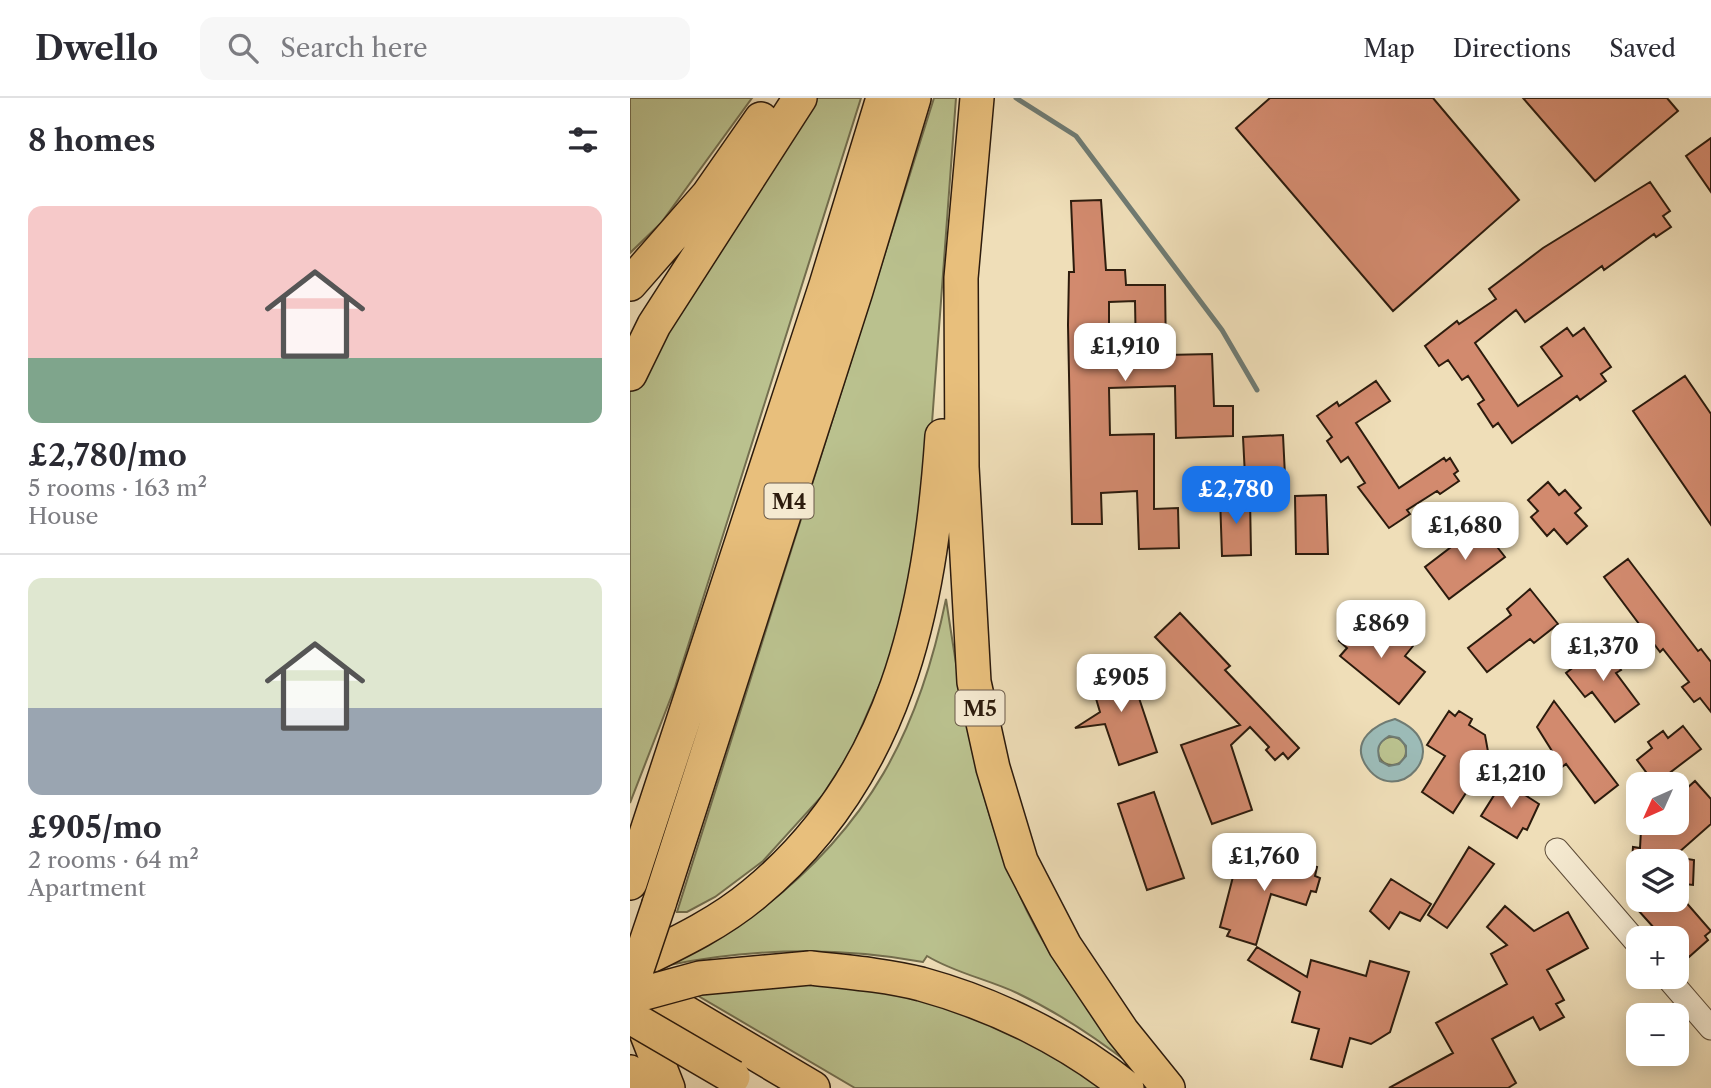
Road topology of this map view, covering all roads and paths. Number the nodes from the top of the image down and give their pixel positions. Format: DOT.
graph roads {
  1 [pos="776,98"];
  2 [pos="800,98"];
  3 [pos="883,98"];
  4 [pos="914,98"];
  5 [pos="977,98"];
  6 [pos="961,278"];
  7 [pos="630,284"];
  8 [pos="630,374"];
  9 [pos="1558,850"];
  10 [pos="635,868"];
  11 [pos="1626,930"];
  12 [pos="630,966"];
  13 [pos="630,979"];
  14 [pos="1677,989"];
  15 [pos="630,993"];
  16 [pos="630,1017"];
  17 [pos="1711,1028"];
  18 [pos="630,1072"];
  19 [pos="742,1083"];
  20 [pos="635,1088"];
  21 [pos="668,1088"];
  22 [pos="813,1088"];
  23 [pos="1127,1088"];
  24 [pos="1168,1088"];
  1 -- 7 [label="highway"];
  2 -- 8 [label="highway"];
  3 -- 10 [label="highway, M4"];
  4 -- 15 [label="highway, M4, bridge"];
  5 -- 6 [label="highway, M5"];
  6 -- 12 [label="highway, M5"];
  6 -- 24 [label="highway, M5"];
  9 -- 11 [label="street"];
  13 -- 22 [label="highway, bridge"];
  14 -- 17 [label="street"];
  15 -- 21 [label="highway"];
  15 -- 23 [label="highway, bridge"];
  16 -- 19 [label="highway, bridge"];
  18 -- 20 [label="highway"];
}
